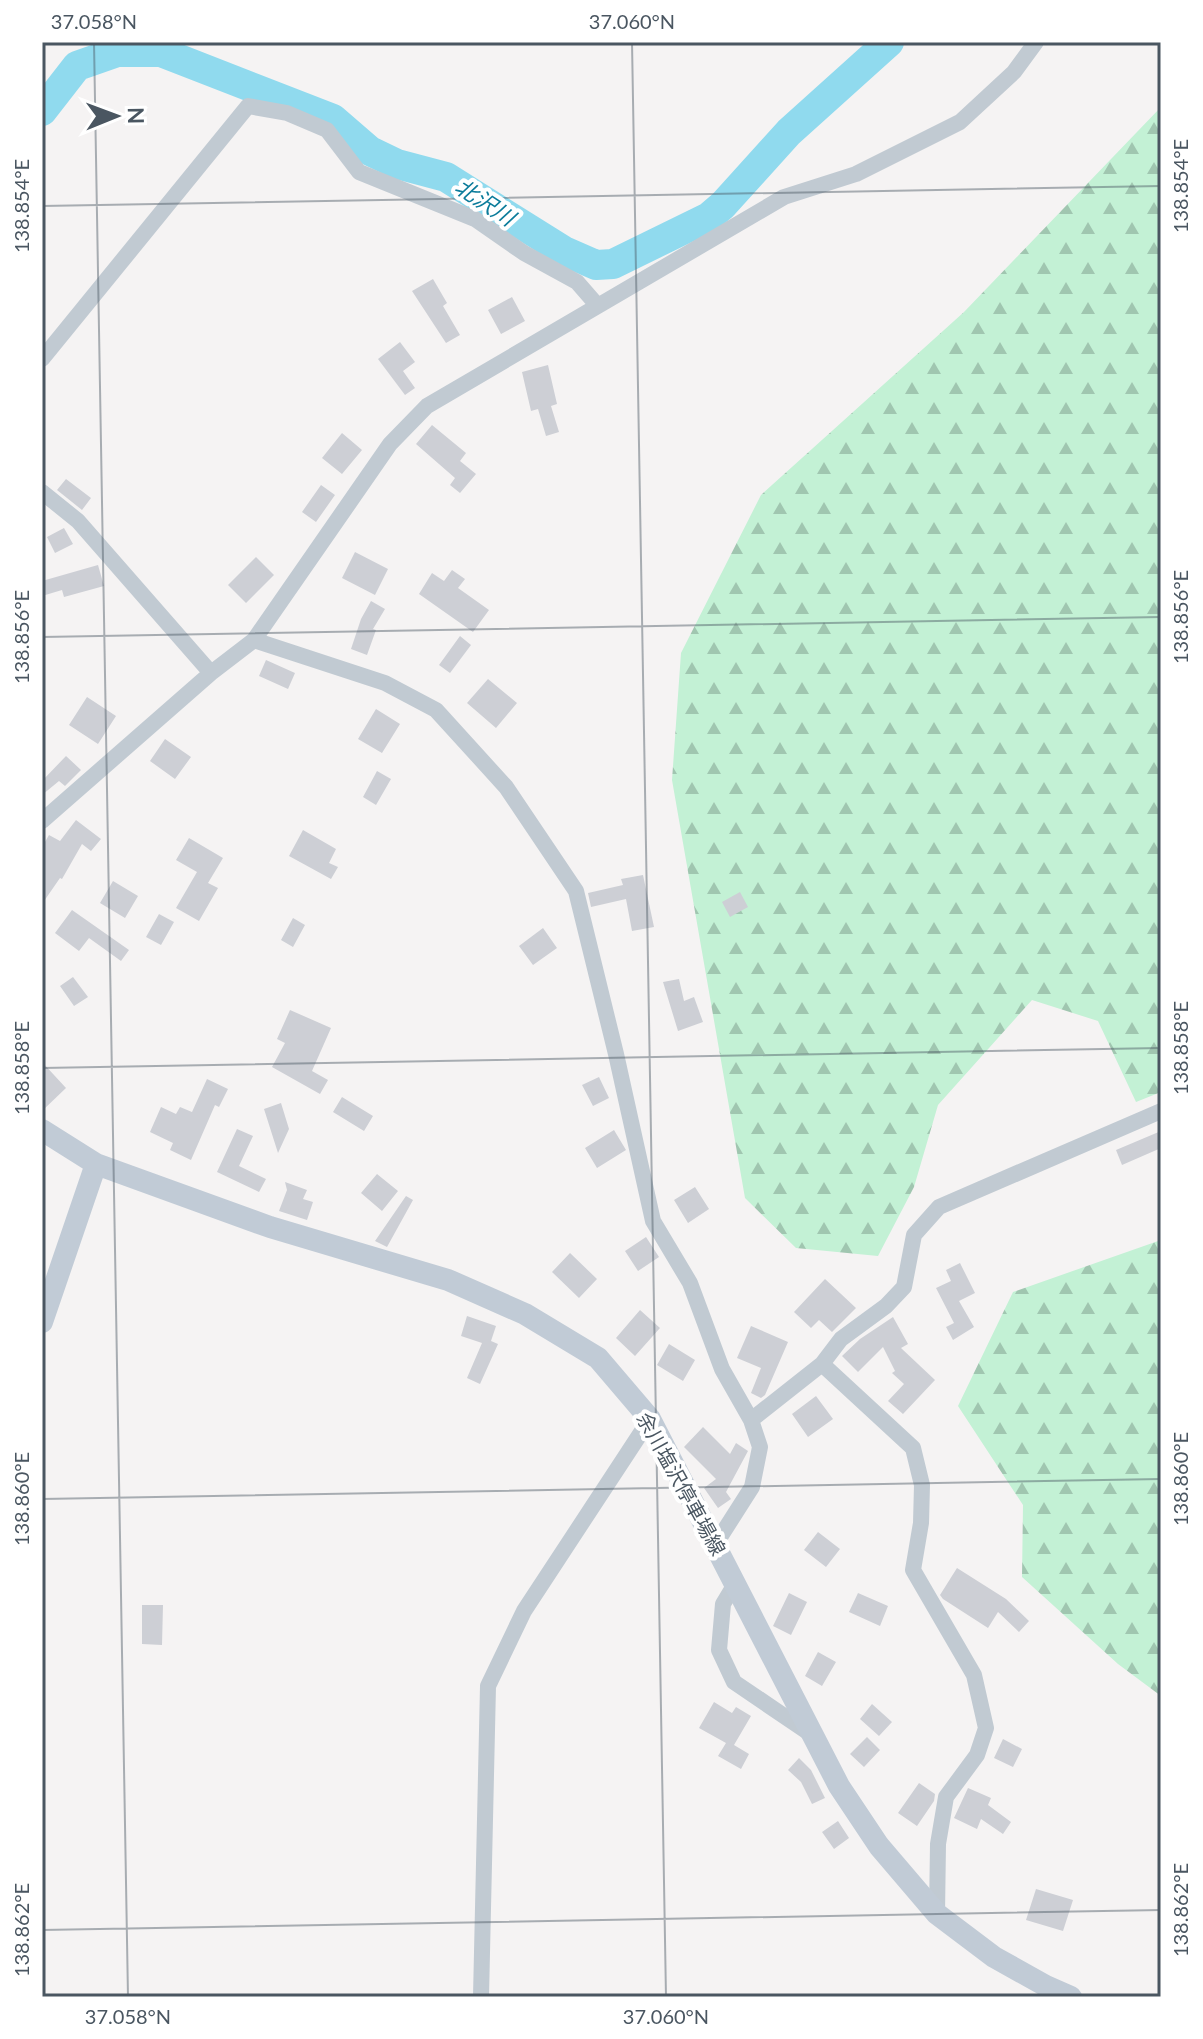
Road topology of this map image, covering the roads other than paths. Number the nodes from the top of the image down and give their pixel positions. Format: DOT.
graph roads {
  1 [pos="1036,42"];
  2 [pos="597,305"];
  3 [pos="42,359"];
  4 [pos="42,492"];
  5 [pos="254,640"];
  6 [pos="211,673"];
  7 [pos="42,821"];
  8 [pos="1161,1111"];
  9 [pos="42,1130"];
  10 [pos="96,1164"];
  11 [pos="42,1322"];
  12 [pos="822,1364"];
  13 [pos="650,1419"];
  14 [pos="751,1420"];
  15 [pos="715,1545"];
  16 [pos="735,1584"];
  17 [pos="812,1735"];
  18 [pos="937,1914"];
  19 [pos="481,1997"];
  20 [pos="1071,1997"];
  1 -- 2 [label="street"];
  2 -- 3 [label="street"];
  2 -- 5 [label="street"];
  4 -- 6 [label="street"];
  5 -- 6 [label="street"];
  5 -- 14 [label="street"];
  6 -- 7 [label="street"];
  8 -- 12 [label="street"];
  9 -- 10 [label="main road, 余川塩沢停車場線"];
  10 -- 11 [label="main road"];
  10 -- 13 [label="main road, 余川塩沢停車場線"];
  12 -- 14 [label="street"];
  12 -- 18 [label="street"];
  13 -- 15 [label="main road, 余川塩沢停車場線"];
  13 -- 19 [label="street"];
  14 -- 15 [label="street"];
  15 -- 16 [label="main road, 余川塩沢停車場線"];
  16 -- 17 [label="main road, 余川塩沢停車場線"];
  16 -- 17 [label="street"];
  17 -- 18 [label="main road, 余川塩沢停車場線"];
  18 -- 20 [label="main road, 余川塩沢停車場線"];
}
